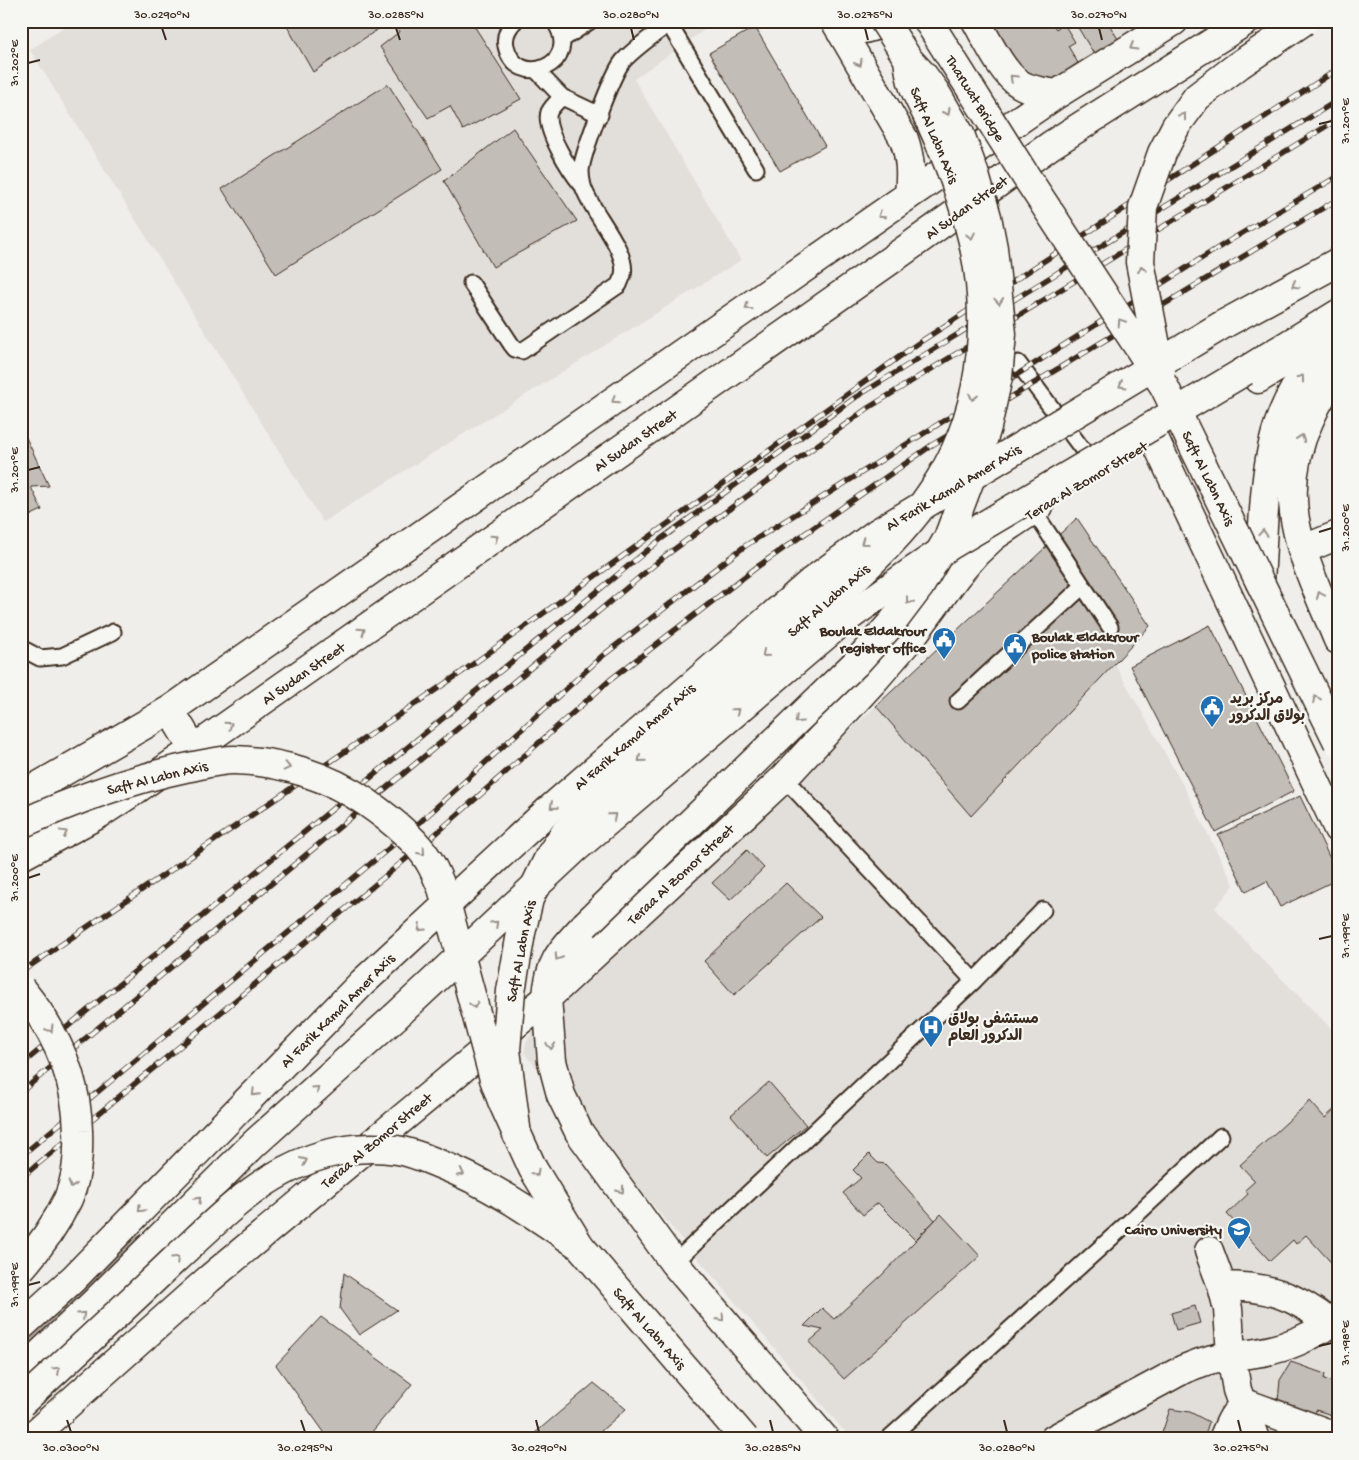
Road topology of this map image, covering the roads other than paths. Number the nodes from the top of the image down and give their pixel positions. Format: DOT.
graph roads {
  1 [pos="554,21"];
  2 [pos="590,21"];
  3 [pos="884,21"];
  4 [pos="889,21"];
  5 [pos="928,21"];
  6 [pos="976,21"];
  7 [pos="1174,21"];
  8 [pos="1246,21"];
  9 [pos="1304,21"];
  10 [pos="513,22"];
  11 [pos="671,23"];
  12 [pos="838,26"];
  13 [pos="562,39"];
  14 [pos="908,59"];
  15 [pos="536,70"];
  16 [pos="1057,94"];
  17 [pos="562,97"];
  18 [pos="600,114"];
  19 [pos="756,169"];
  20 [pos="1025,175"];
  21 [pos="582,185"];
  22 [pos="910,195"];
  23 [pos="1338,262"];
  24 [pos="471,283"];
  25 [pos="1338,314"];
  26 [pos="1338,331"];
  27 [pos="1338,340"];
  28 [pos="1018,363"];
  29 [pos="1338,372"];
  30 [pos="1164,386"];
  31 [pos="1155,440"];
  32 [pos="1099,471"];
  33 [pos="1033,510"];
  34 [pos="1338,535"];
  35 [pos="1302,550"];
  36 [pos="1260,582"];
  37 [pos="1083,586"];
  38 [pos="1110,627"];
  39 [pos="113,632"];
  40 [pos="1338,640"];
  41 [pos="21,648"];
  42 [pos="958,701"];
  43 [pos="170,710"];
  44 [pos="1338,742"];
  45 [pos="194,750"];
  46 [pos="784,778"];
  47 [pos="21,796"];
  48 [pos="21,824"];
  49 [pos="1338,829"];
  50 [pos="21,856"];
  51 [pos="1043,910"];
  52 [pos="974,981"];
  53 [pos="21,990"];
  54 [pos="547,998"];
  55 [pos="517,1135"];
  56 [pos="1221,1136"];
  57 [pos="580,1246"];
  58 [pos="1208,1251"];
  59 [pos="674,1263"];
  60 [pos="21,1268"];
  61 [pos="1222,1286"];
  62 [pos="1334,1320"];
  63 [pos="21,1326"];
  64 [pos="1231,1355"];
  65 [pos="21,1372"];
  66 [pos="21,1403"];
  67 [pos="1243,1407"];
  68 [pos="1338,1436"];
  69 [pos="29,1439"];
  70 [pos="745,1439"];
  71 [pos="825,1439"];
  72 [pos="888,1439"];
  73 [pos="1054,1439"];
  74 [pos="1223,1439"];
  75 [pos="1255,1439"];
  1 -- 13 [label="lane"];
  2 -- 13 [label="lane"];
  3 -- 14 [label="main road, bridge"];
  4 -- 12 [label="main road"];
  5 -- 20 [label="main road, Tharwat Bridge, bridge"];
  16 -- 6 [label="main road, one-way"];
  7 -- 16 [label="main road, one-way"];
  45 -- 8 [label="main road, Al Sudan Street, one-way"];
  30 -- 9 [label="main road, one-way, bridge"];
  10 -- 15 [label="lane"];
  11 -- 18 [label="lane"];
  11 -- 19 [label="lane"];
  12 -- 22 [label="main road, one-way"];
  13 -- 15 [label="lane"];
  14 -- 54 [label="main road, one-way, bridge"];
  14 -- 55 [label="main road, Saft Al Labn Axis, one-way, bridge"];
  15 -- 17 [label="lane"];
  16 -- 22 [label="main road"];
  17 -- 18 [label="lane"];
  17 -- 21 [label="lane"];
  18 -- 21 [label="lane"];
  30 -- 20 [label="main road, Saft Al Labn Axis, one-way, bridge"];
  21 -- 24 [label="lane"];
  22 -- 43 [label="main road, one-way"];
  23 -- 63 [label="main road, Al Farik Kamal Amer Axis, one-way, bridge"];
  65 -- 25 [label="main road, one-way, bridge"];
  26 -- 31 [label="main road, Teraa Al Zomor Street"];
  36 -- 27 [label="main road, one-way"];
  28 -- 32 [label="lane"];
  35 -- 29 [label="main road, one-way"];
  30 -- 36 [label="main road, Saft Al Labn Axis, bridge"];
  31 -- 32 [label="main road, Teraa Al Zomor Street"];
  31 -- 49 [label="main road"];
  32 -- 33 [label="main road, Teraa Al Zomor Street"];
  33 -- 37 [label="lane"];
  33 -- 46 [label="main road, Teraa Al Zomor Street"];
  34 -- 35 [label="main road"];
  40 -- 35 [label="main road, one-way"];
  44 -- 36 [label="main road, Saft Al Labn Axis, one-way, bridge"];
  37 -- 38 [label="lane"];
  37 -- 42 [label="lane"];
  39 -- 41 [label="lane"];
  43 -- 45 [label="main road"];
  43 -- 47 [label="main road"];
  50 -- 45 [label="main road, Al Sudan Street, one-way"];
  46 -- 52 [label="lane"];
  46 -- 54 [label="main road, Teraa Al Zomor Street"];
  48 -- 55 [label="main road, Saft Al Labn Axis, one-way, bridge"];
  51 -- 52 [label="lane"];
  52 -- 59 [label="lane"];
  53 -- 60 [label="main road, one-way, bridge"];
  54 -- 59 [label="main road, one-way"];
  54 -- 69 [label="main road, Teraa Al Zomor Street"];
  55 -- 57 [label="main road, Saft Al Labn Axis, one-way, bridge"];
  56 -- 72 [label="lane"];
  66 -- 57 [label="main road, one-way, bridge"];
  57 -- 70 [label="main road, Saft Al Labn Axis, bridge"];
  58 -- 61 [label="main road"];
  59 -- 71 [label="main road, one-way"];
  61 -- 62 [label="main road"];
  61 -- 64 [label="main road"];
  62 -- 64 [label="main road"];
  64 -- 67 [label="main road"];
  64 -- 73 [label="main road"];
  67 -- 68 [label="main road"];
  67 -- 74 [label="main road"];
  67 -- 75 [label="main road"];
}
